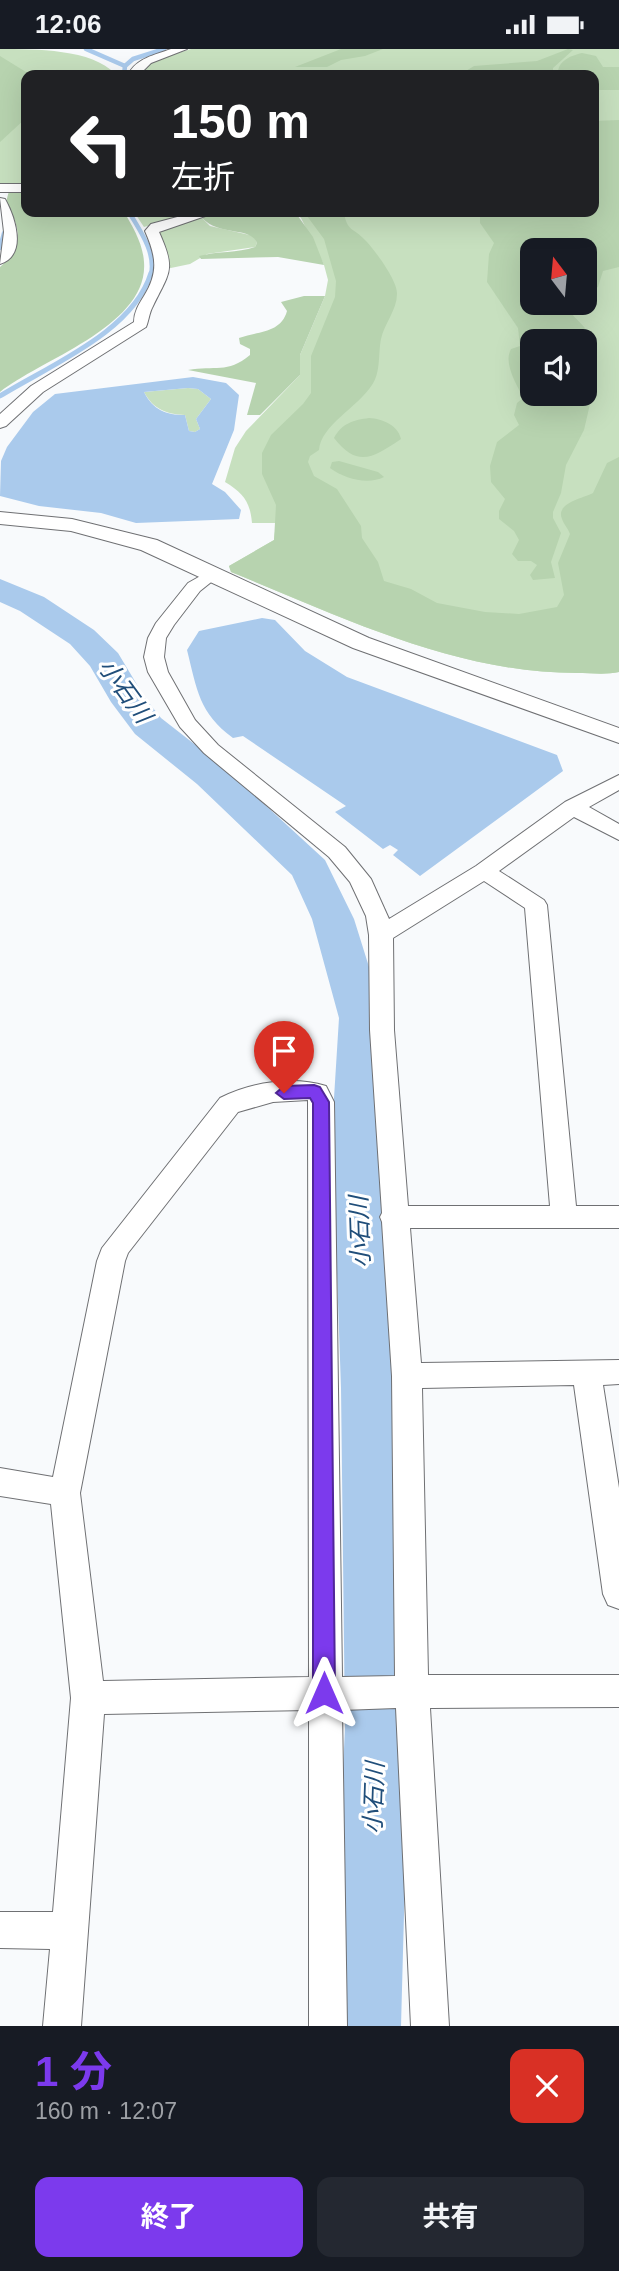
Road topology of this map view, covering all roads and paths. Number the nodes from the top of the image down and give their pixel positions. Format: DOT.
graph roads {
  1 [pos="183,49"];
  2 [pos="136,70"];
  3 [pos="0,188"];
  4 [pos="21,188"];
  5 [pos="0,202"];
  6 [pos="192,217"];
  7 [pos="0,260"];
  8 [pos="0,423"];
  9 [pos="0,518"];
  10 [pos="211,575"];
  11 [pos="619,736"];
  12 [pos="619,781"];
  13 [pos="573,807"];
  14 [pos="619,833"];
  15 [pos="484,871"];
  16 [pos="381,935"];
  17 [pos="393,1217"];
  18 [pos="619,1217"];
  19 [pos="564,1218"];
  20 [pos="587,1372"];
  21 [pos="619,1372"];
  22 [pos="407,1376"];
  23 [pos="0,1482"];
  24 [pos="65,1493"];
  25 [pos="619,1594"];
  26 [pos="619,1691"];
  27 [pos="403,1692"];
  28 [pos="332,1693"];
  29 [pos="88,1698"];
  30 [pos="0,1930"];
  31 [pos="69,1931"];
  32 [pos="62,2026"];
  33 [pos="328,2026"];
  34 [pos="430,2026"];
  1 -- 2 [label="street"];
  3 -- 4 [label="street"];
  5 -- 7 [label="street"];
  6 -- 8 [label="street"];
  9 -- 10 [label="street"];
  10 -- 11 [label="street"];
  10 -- 16 [label="street"];
  12 -- 13 [label="street"];
  13 -- 14 [label="street"];
  13 -- 15 [label="street"];
  15 -- 16 [label="street"];
  15 -- 19 [label="street"];
  16 -- 17 [label="street"];
  17 -- 19 [label="street"];
  17 -- 22 [label="street"];
  18 -- 19 [label="street"];
  20 -- 21 [label="street"];
  20 -- 22 [label="street"];
  20 -- 25 [label="street"];
  22 -- 27 [label="street"];
  23 -- 24 [label="street"];
  24 -- 28 [label="street"];
  24 -- 29 [label="street"];
  26 -- 27 [label="street"];
  27 -- 28 [label="street"];
  27 -- 34 [label="street"];
  28 -- 29 [label="street"];
  28 -- 33 [label="street"];
  29 -- 31 [label="street"];
  30 -- 31 [label="street"];
  31 -- 32 [label="street"];
}
